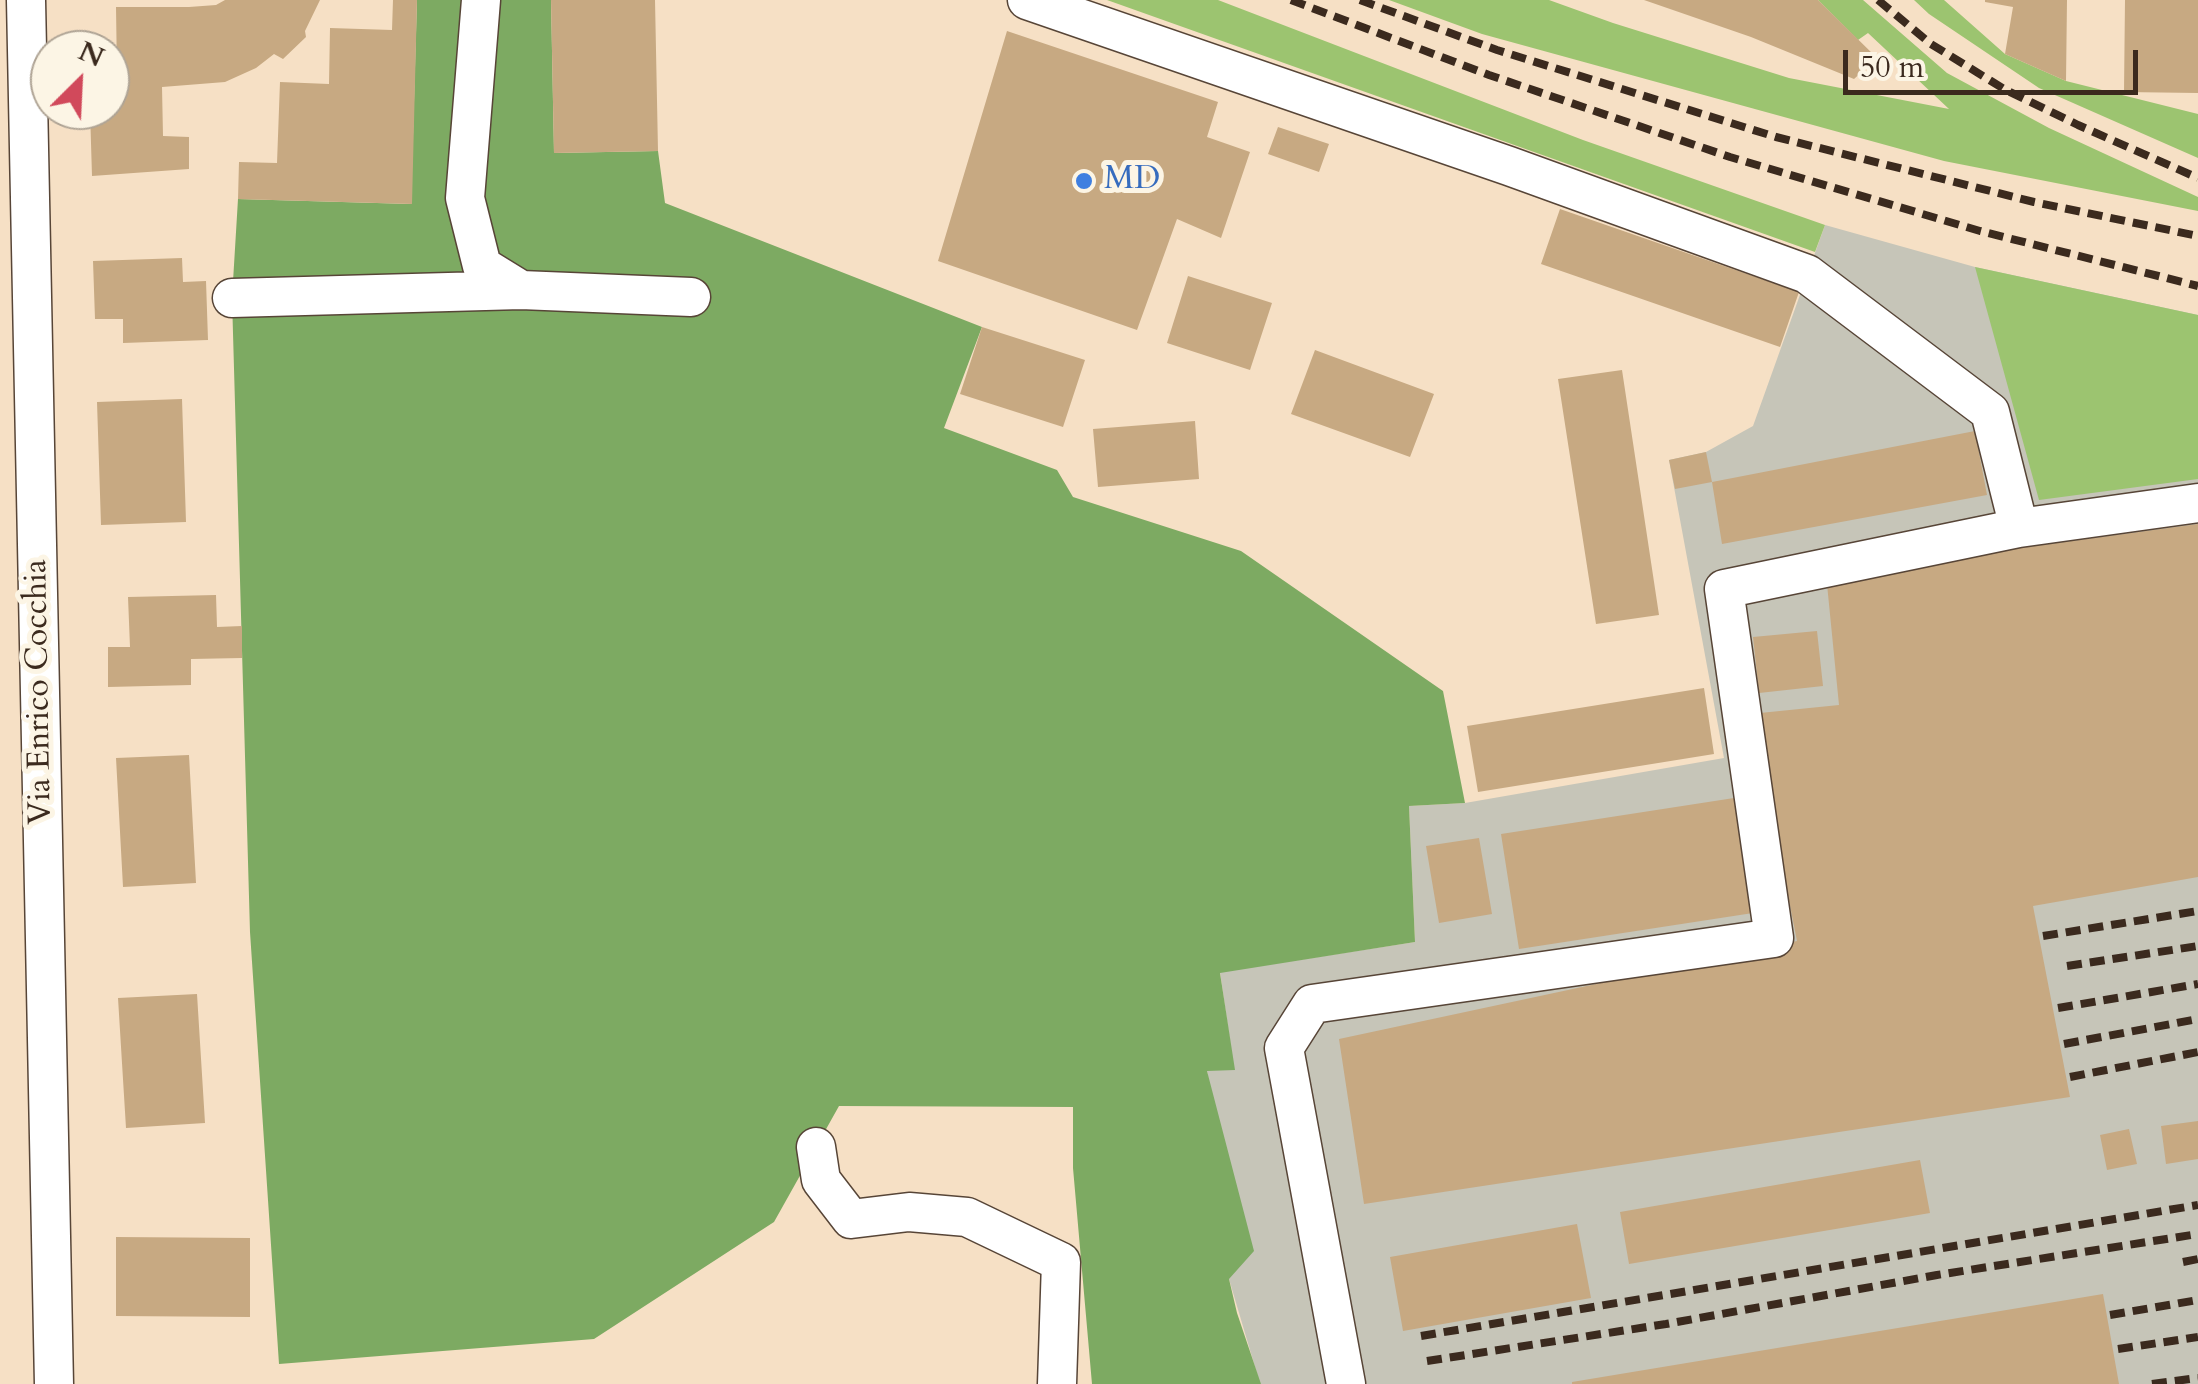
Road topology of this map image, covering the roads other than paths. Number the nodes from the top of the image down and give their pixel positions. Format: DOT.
graph roads {
  1 [pos="26,0"];
  2 [pos="481,0"];
  3 [pos="1027,0"];
  4 [pos="521,290"];
  5 [pos="691,297"];
  6 [pos="232,298"];
  7 [pos="2198,504"];
  8 [pos="2019,528"];
  9 [pos="816,1147"];
  10 [pos="54,1384"];
  11 [pos="1057,1384"];
  12 [pos="1346,1384"];
  1 -- 10 [label="street, Via Enrico Cocchia"];
  2 -- 4 [label="street"];
  3 -- 8 [label="street"];
  4 -- 5 [label="street"];
  4 -- 6 [label="street"];
  7 -- 8 [label="street"];
  8 -- 12 [label="street"];
  9 -- 11 [label="street"];
}
